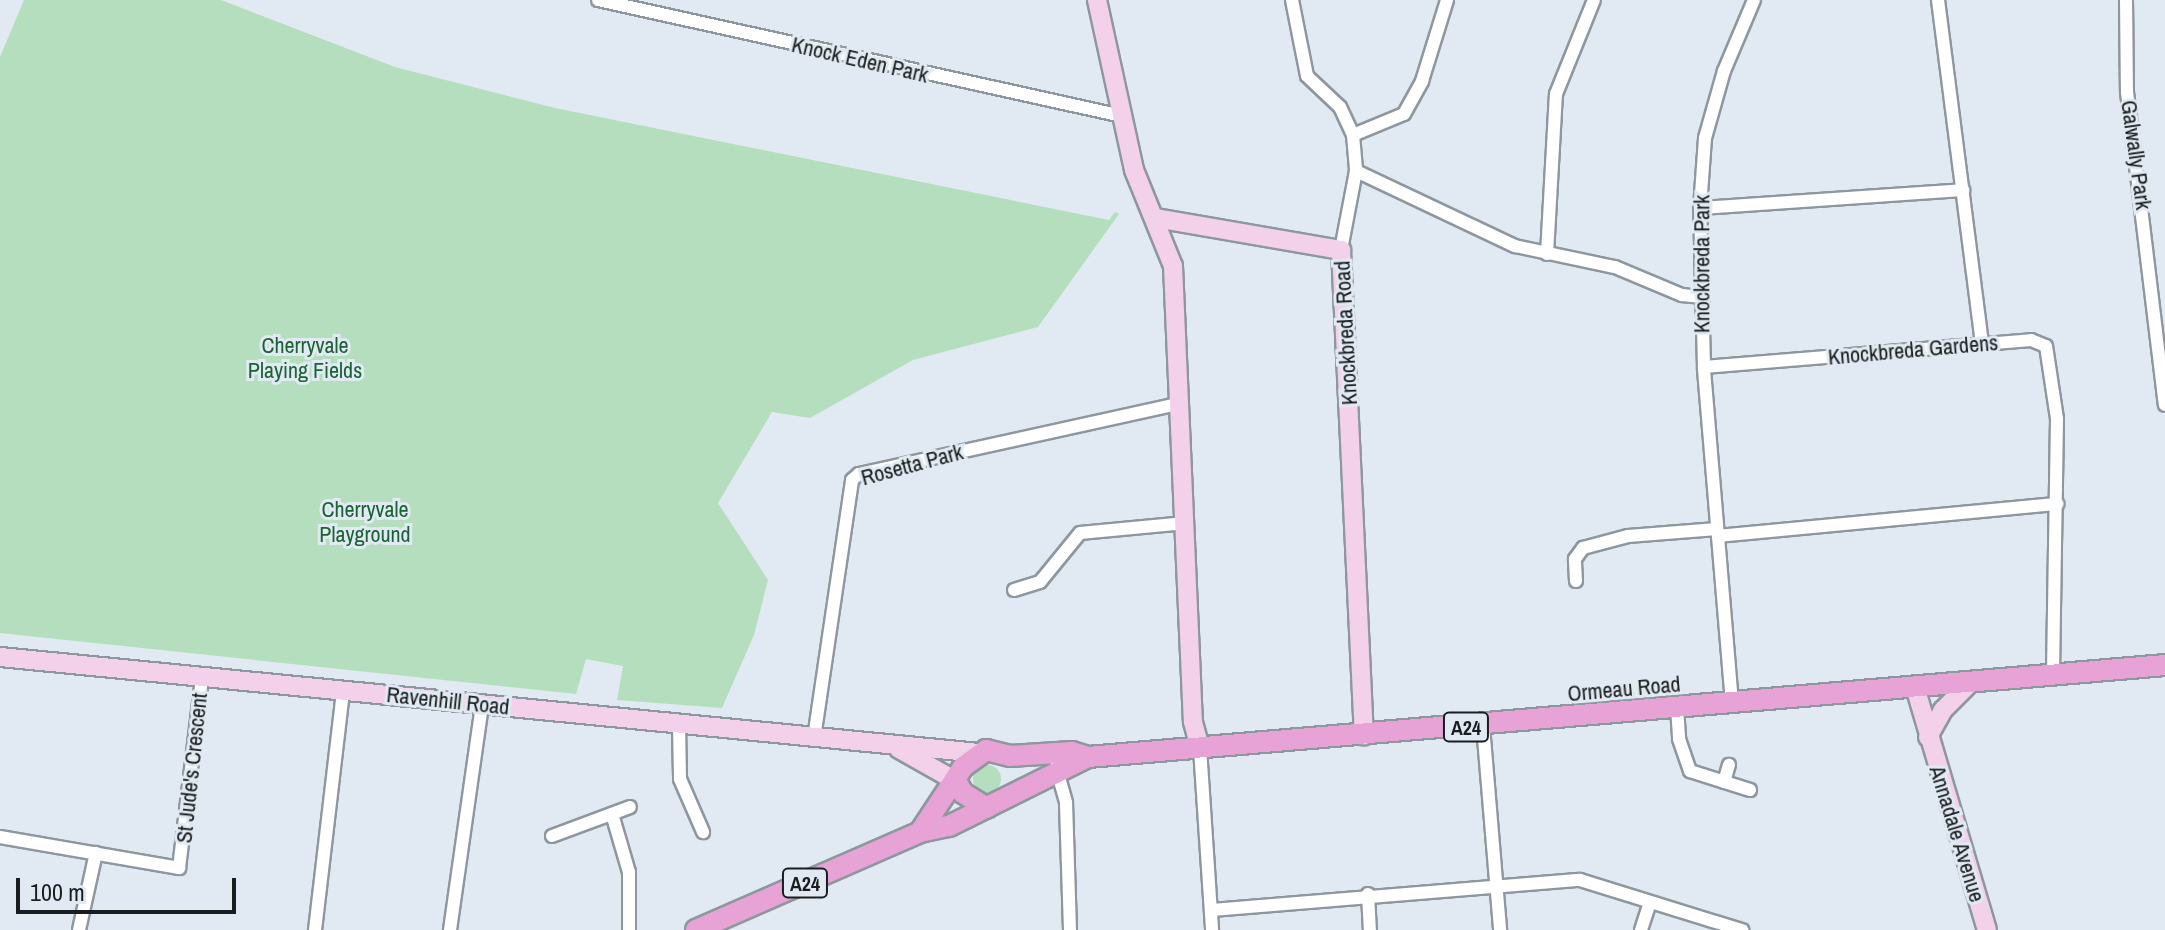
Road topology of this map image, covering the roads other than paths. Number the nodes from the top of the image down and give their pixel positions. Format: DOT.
graph roads {
  1 [pos="598,0"];
  2 [pos="1097,0"];
  3 [pos="1292,0"];
  4 [pos="1447,0"];
  5 [pos="1594,0"];
  6 [pos="1754,0"];
  7 [pos="1938,0"];
  8 [pos="2126,0"];
  9 [pos="1122,116"];
  10 [pos="1353,135"];
  11 [pos="1356,171"];
  12 [pos="1963,190"];
  13 [pos="1700,208"];
  14 [pos="1155,218"];
  15 [pos="1341,250"];
  16 [pos="1547,254"];
  17 [pos="1700,297"];
  18 [pos="1982,345"];
  19 [pos="1704,367"];
  20 [pos="1181,403"];
  21 [pos="2165,405"];
  22 [pos="2057,504"];
  23 [pos="1186,523"];
  24 [pos="1718,533"];
  25 [pos="1576,581"];
  26 [pos="1014,590"];
  27 [pos="0,657"];
  28 [pos="2165,665"];
  29 [pos="2053,675"];
  30 [pos="202,677"];
  31 [pos="1971,682"];
  32 [pos="1915,687"];
  33 [pos="343,691"];
  34 [pos="1732,703"];
  35 [pos="482,705"];
  36 [pos="1677,708"];
  37 [pos="679,725"];
  38 [pos="1483,726"];
  39 [pos="1364,735"];
  40 [pos="1928,737"];
  41 [pos="814,738"];
  42 [pos="896,748"];
  43 [pos="1200,748"];
  44 [pos="979,753"];
  45 [pos="1019,755"];
  46 [pos="1088,757"];
  47 [pos="1729,765"];
  48 [pos="1058,773"];
  49 [pos="956,781"];
  50 [pos="1724,782"];
  51 [pos="1750,790"];
  52 [pos="1016,791"];
  53 [pos="630,807"];
  54 [pos="987,808"];
  55 [pos="612,814"];
  56 [pos="703,832"];
  57 [pos="920,832"];
  58 [pos="552,836"];
  59 [pos="0,837"];
  60 [pos="96,853"];
  61 [pos="1496,884"];
  62 [pos="1368,894"];
  63 [pos="1650,902"];
  64 [pos="1212,910"];
  65 [pos="79,930"];
  66 [pos="315,930"];
  67 [pos="450,930"];
  68 [pos="629,930"];
  69 [pos="696,930"];
  70 [pos="1070,930"];
  71 [pos="1212,930"];
  72 [pos="1370,930"];
  73 [pos="1500,930"];
  74 [pos="1641,930"];
  75 [pos="1742,930"];
  76 [pos="1987,930"];
  1 -- 9 [label="street, Knock Eden Park"];
  2 -- 9 [label="street"];
  3 -- 10 [label="street"];
  4 -- 10 [label="street"];
  5 -- 16 [label="street"];
  6 -- 13 [label="street, Knockbreda Park"];
  7 -- 12 [label="street"];
  8 -- 21 [label="street, Galwally Park"];
  9 -- 14 [label="street"];
  10 -- 11 [label="street"];
  11 -- 15 [label="street"];
  11 -- 16 [label="street"];
  12 -- 13 [label="street"];
  12 -- 18 [label="street"];
  13 -- 17 [label="street, Knockbreda Park"];
  14 -- 15 [label="street, Knockbreda Road"];
  14 -- 20 [label="street"];
  15 -- 39 [label="street, Knockbreda Road"];
  16 -- 17 [label="street"];
  17 -- 19 [label="street, Knockbreda Park"];
  18 -- 19 [label="street, Knockbreda Gardens"];
  18 -- 22 [label="street, Knockbreda Gardens"];
  19 -- 24 [label="street, Knockbreda Park"];
  20 -- 23 [label="street"];
  20 -- 41 [label="street, Rosetta Park"];
  22 -- 24 [label="street"];
  22 -- 29 [label="street"];
  23 -- 26 [label="street"];
  23 -- 43 [label="street"];
  24 -- 25 [label="street"];
  24 -- 34 [label="street, Knockbreda Park"];
  27 -- 30 [label="street, Ravenhill Road"];
  28 -- 29 [label="main road, Ormeau Road / A24"];
  29 -- 31 [label="main road, Ormeau Road / A24"];
  30 -- 33 [label="street, Ravenhill Road"];
  30 -- 60 [label="street, St Jude's Crescent"];
  31 -- 32 [label="main road, Ormeau Road / A24"];
  31 -- 40 [label="street, Annadale Avenue"];
  32 -- 34 [label="main road, Ormeau Road / A24"];
  32 -- 40 [label="street, Annadale Avenue"];
  33 -- 35 [label="street, Ravenhill Road"];
  33 -- 66 [label="street"];
  34 -- 36 [label="main road, Ormeau Road / A24"];
  35 -- 37 [label="street, Ravenhill Road"];
  35 -- 67 [label="street"];
  36 -- 38 [label="main road, Ormeau Road / A24"];
  36 -- 50 [label="street"];
  37 -- 41 [label="street, Ravenhill Road"];
  37 -- 56 [label="street"];
  38 -- 39 [label="main road, Ormeau Road / A24"];
  38 -- 61 [label="street"];
  39 -- 43 [label="main road, Ormeau Road / A24"];
  40 -- 76 [label="street, Annadale Avenue"];
  41 -- 42 [label="street, Ravenhill Road"];
  42 -- 44 [label="street, Ravenhill Road"];
  42 -- 49 [label="street, Ravenhill Road"];
  43 -- 46 [label="main road, Ormeau Road / A24"];
  43 -- 64 [label="street"];
  44 -- 45 [label="main road, Ormeau Road / A24"];
  44 -- 49 [label="main road"];
  45 -- 46 [label="main road, Ormeau Road / A24"];
  45 -- 48 [label="street"];
  45 -- 52 [label="main road"];
  46 -- 48 [label="main road, Ormeau Road / A24"];
  47 -- 50 [label="street"];
  48 -- 52 [label="main road, Ormeau Road / A24"];
  48 -- 70 [label="street"];
  49 -- 54 [label="main road"];
  49 -- 57 [label="main road"];
  50 -- 51 [label="street"];
  52 -- 54 [label="main road, Ormeau Road / A24"];
  53 -- 55 [label="street"];
  54 -- 57 [label="main road, Ormeau Road / A24"];
  55 -- 58 [label="street"];
  55 -- 68 [label="street"];
  57 -- 69 [label="main road, Ormeau Road / A24"];
  59 -- 60 [label="street, St Jude's Crescent"];
  60 -- 65 [label="street"];
  61 -- 62 [label="street"];
  61 -- 63 [label="street"];
  61 -- 73 [label="street"];
  62 -- 64 [label="street"];
  62 -- 72 [label="street"];
  63 -- 74 [label="street"];
  63 -- 75 [label="street"];
  64 -- 71 [label="street"];
}
